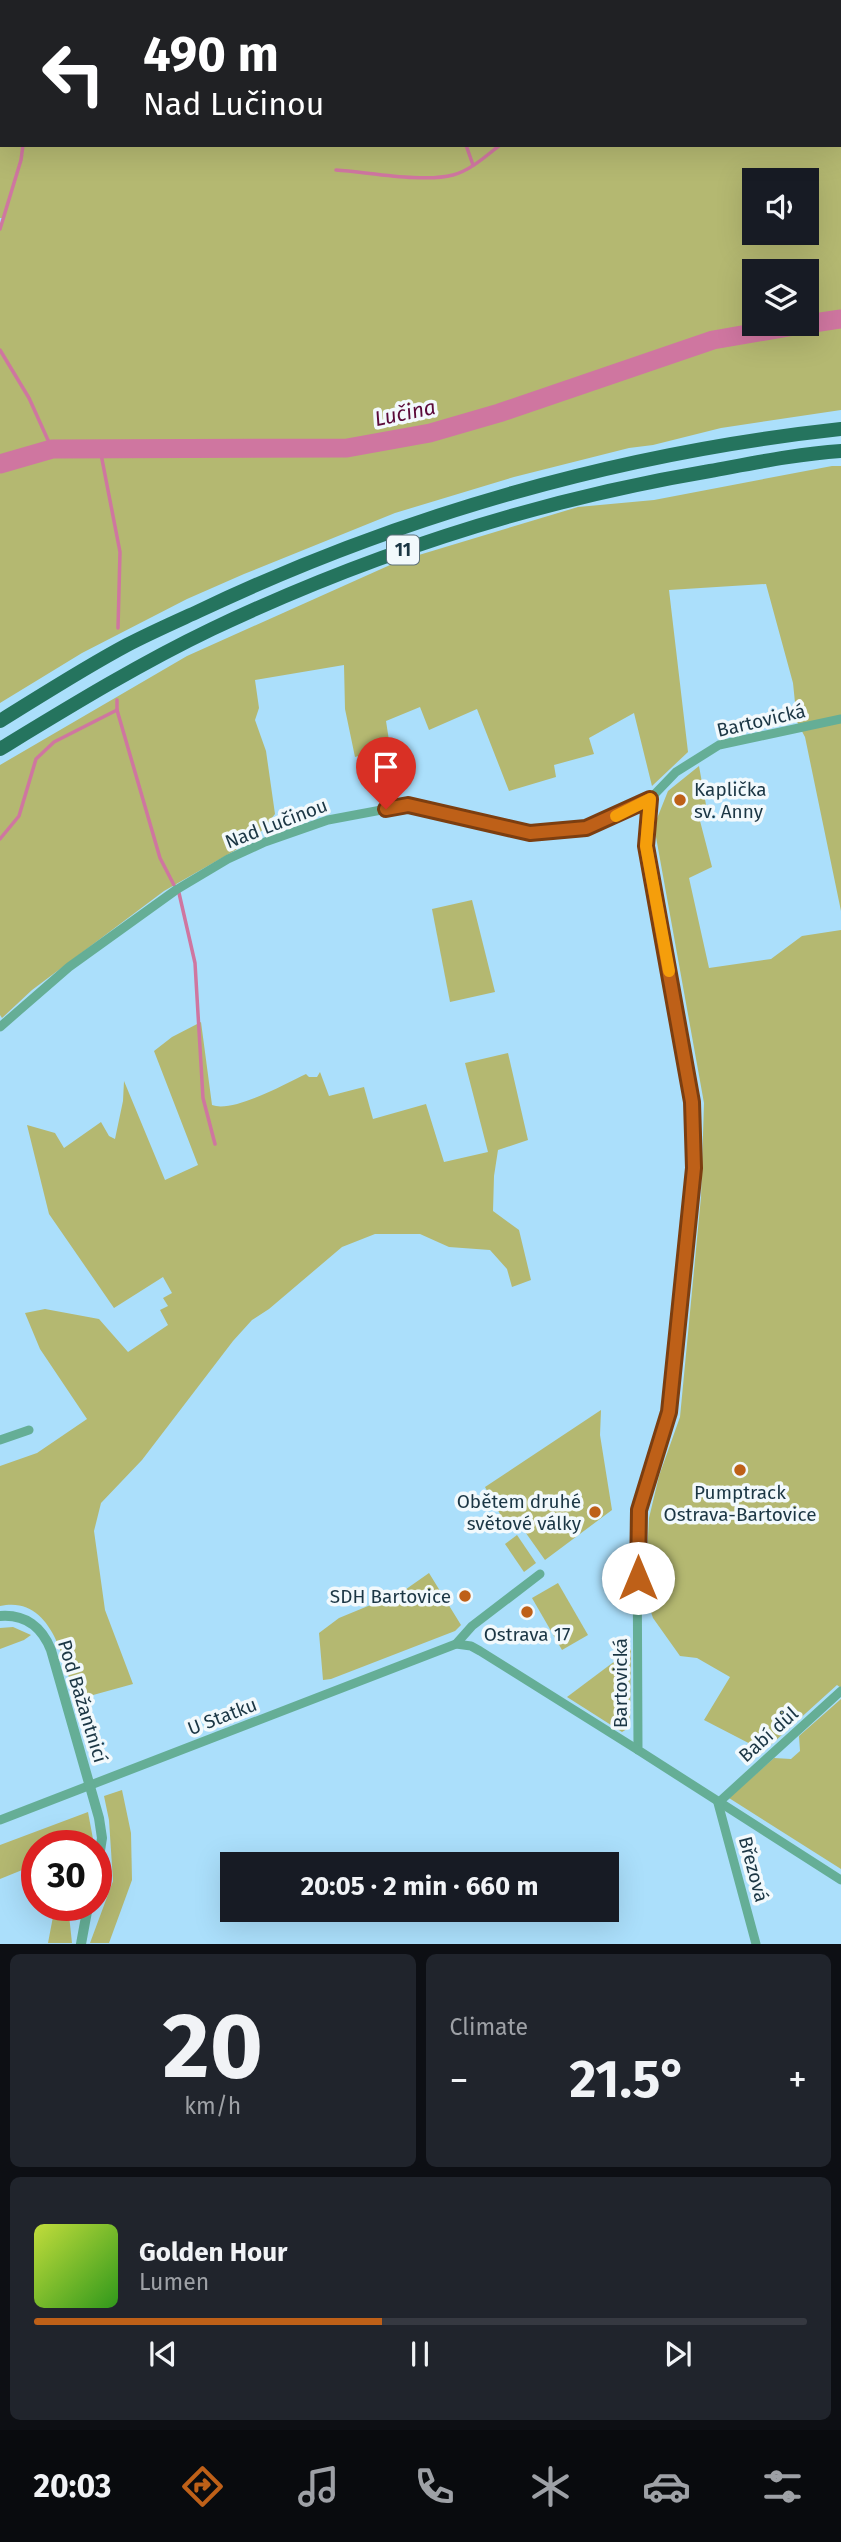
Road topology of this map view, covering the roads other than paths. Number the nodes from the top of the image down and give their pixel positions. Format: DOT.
graph roads {
  1 [pos="841,429"];
  2 [pos="841,452"];
  3 [pos="841,719"];
  4 [pos="0,721"];
  5 [pos="0,749"];
  6 [pos="650,799"];
  7 [pos="0,1027"];
  8 [pos="29,1430"];
  9 [pos="0,1440"];
  10 [pos="540,1574"];
  11 [pos="0,1615"];
  12 [pos="456,1644"];
  13 [pos="841,1691"];
  14 [pos="638,1750"];
  15 [pos="91,1785"];
  16 [pos="718,1803"];
  17 [pos="0,1820"];
  18 [pos="100,1830"];
  19 [pos="841,1880"];
  20 [pos="85,1921"];
  21 [pos="80,1944"];
  22 [pos="756,1944"];
  1 -- 4 [label="highway, 11"];
  2 -- 5 [label="highway, 11"];
  3 -- 6 [label="street, Bartovická"];
  6 -- 7 [label="street, Nad Lučinou"];
  6 -- 14 [label="street, Bartovická"];
  8 -- 9 [label="street"];
  10 -- 12 [label="street, U Statku"];
  11 -- 15 [label="street, Pod Bažantnicí"];
  12 -- 14 [label="street"];
  12 -- 15 [label="street, U Statku"];
  13 -- 16 [label="street, Babí důl"];
  14 -- 16 [label="street, Bartovická"];
  15 -- 17 [label="street, U Statku"];
  15 -- 18 [label="street, Pod Bažantnicí"];
  16 -- 19 [label="street, Bartovická"];
  16 -- 22 [label="street, Březová"];
  20 -- 21 [label="street"];
}
